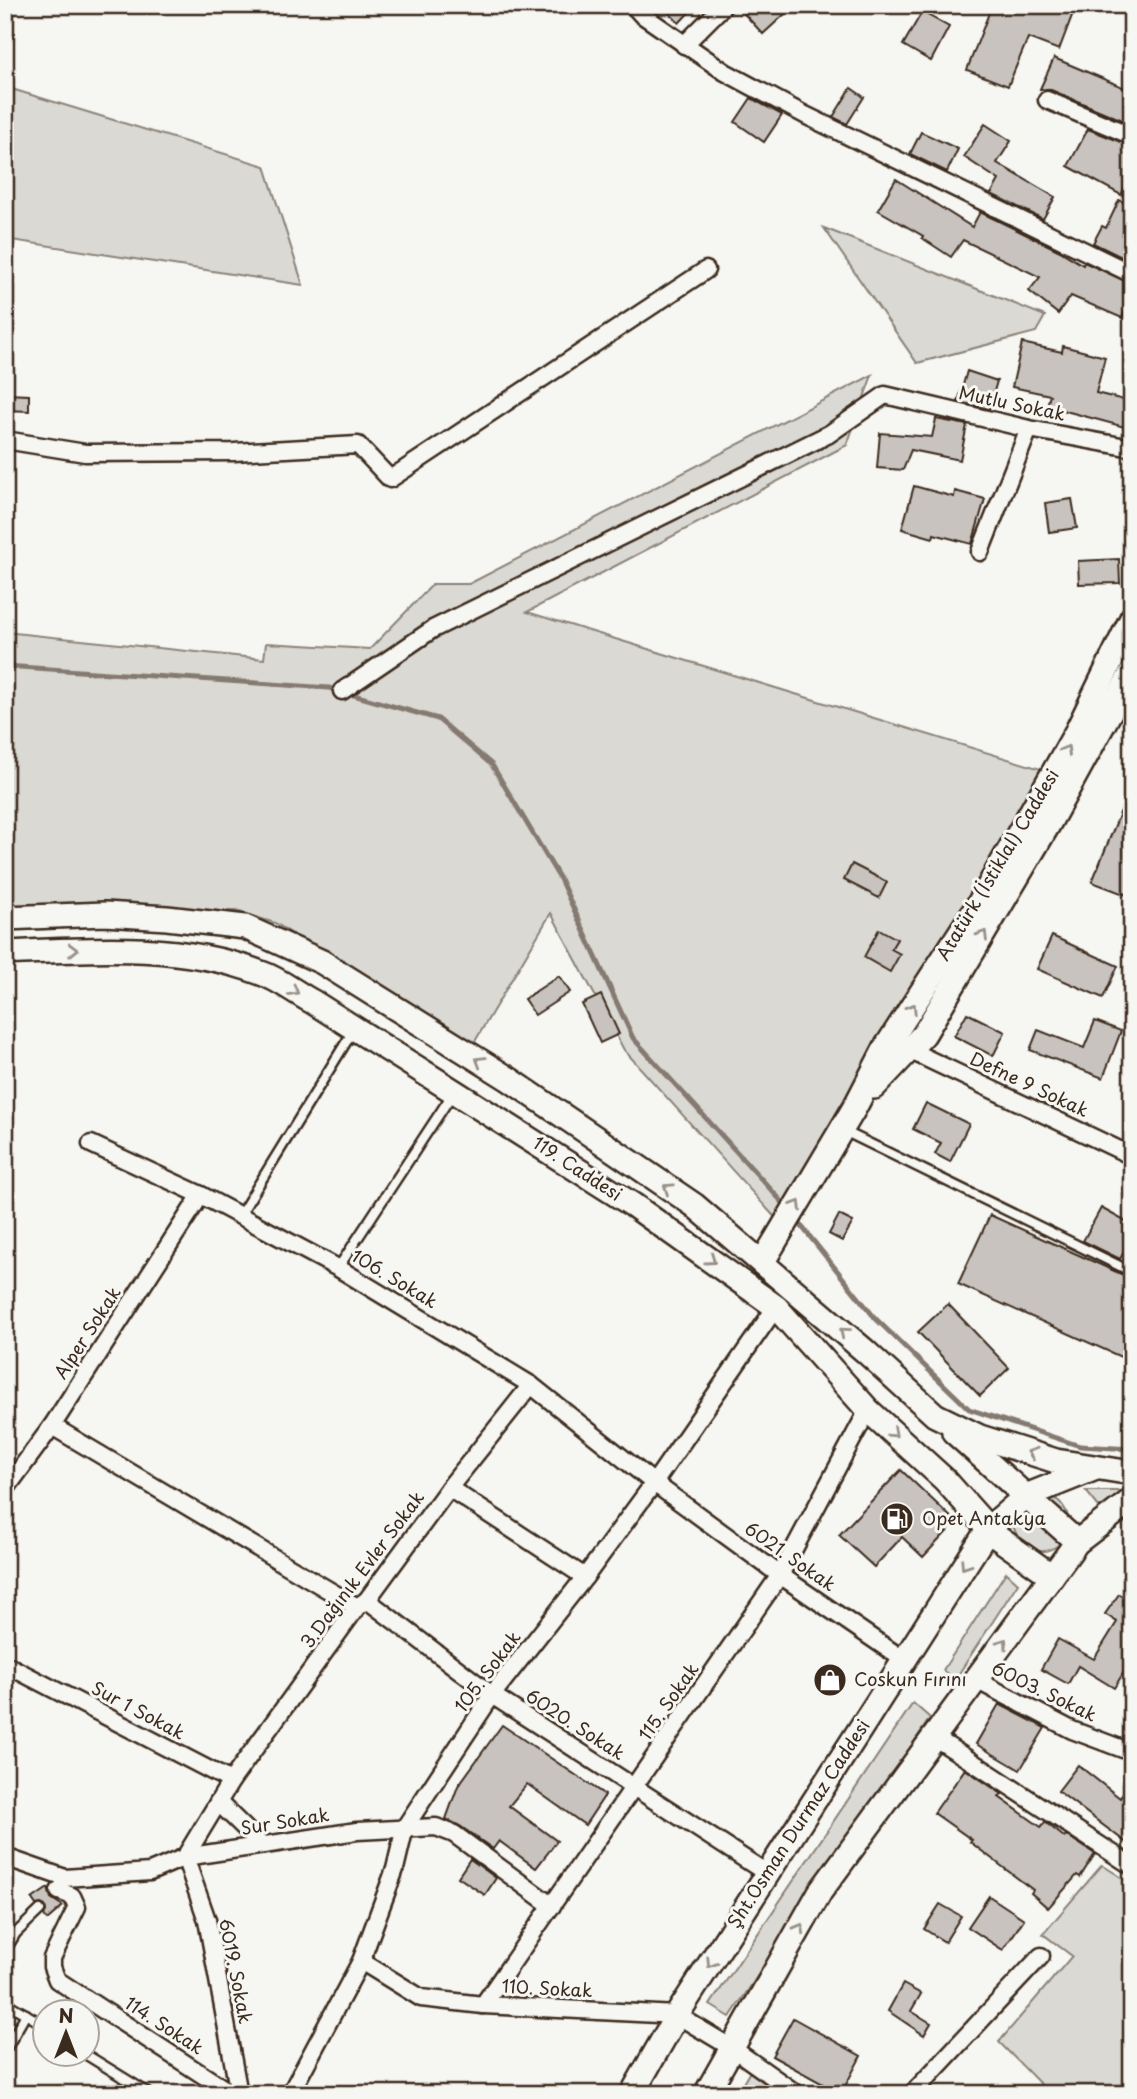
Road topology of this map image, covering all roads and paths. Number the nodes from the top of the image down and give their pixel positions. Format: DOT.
graph roads {
  1 [pos="633,5"];
  2 [pos="724,5"];
  3 [pos="684,45"];
  4 [pos="1047,100"];
  5 [pos="1132,136"];
  6 [pos="706,270"];
  7 [pos="1132,274"];
  8 [pos="1029,429"];
  9 [pos="5,440"];
  10 [pos="1132,448"];
  11 [pos="980,552"];
  12 [pos="1132,618"];
  13 [pos="1132,672"];
  14 [pos="342,691"];
  15 [pos="5,918"];
  16 [pos="5,953"];
  17 [pos="355,1028"];
  18 [pos="909,1050"];
  19 [pos="455,1091"];
  20 [pos="855,1107"];
  21 [pos="841,1130"];
  22 [pos="91,1144"];
  23 [pos="1132,1156"];
  24 [pos="201,1195"];
  25 [pos="240,1215"];
  26 [pos="762,1263"];
  27 [pos="338,1268"];
  28 [pos="1132,1272"];
  29 [pos="776,1307"];
  30 [pos="531,1385"];
  31 [pos="868,1410"];
  32 [pos="936,1415"];
  33 [pos="52,1426"];
  34 [pos="1098,1467"];
  35 [pos="1132,1472"];
  36 [pos="654,1483"];
  37 [pos="449,1488"];
  38 [pos="5,1490"];
  39 [pos="1026,1496"];
  40 [pos="1132,1500"];
  41 [pos="989,1528"];
  42 [pos="1077,1542"];
  43 [pos="780,1574"];
  44 [pos="1052,1576"];
  45 [pos="585,1577"];
  46 [pos="362,1604"];
  47 [pos="904,1660"];
  48 [pos="5,1664"];
  49 [pos="976,1679"];
  50 [pos="492,1695"];
  51 [pos="934,1737"];
  52 [pos="1132,1745"];
  53 [pos="231,1782"];
  54 [pos="634,1787"];
  55 [pos="218,1802"];
  56 [pos="405,1827"];
  57 [pos="262,1845"];
  58 [pos="5,1857"];
  59 [pos="185,1857"];
  60 [pos="1132,1866"];
  61 [pos="768,1874"];
  62 [pos="60,1889"];
  63 [pos="552,1906"];
  64 [pos="40,1910"];
  65 [pos="5,1951"];
  66 [pos="1041,1956"];
  67 [pos="361,1961"];
  68 [pos="5,2002"];
  69 [pos="483,2005"];
  70 [pos="26,2014"];
  71 [pos="677,2015"];
  72 [pos="32,2018"];
  73 [pos="732,2049"];
  74 [pos="5,2051"];
  75 [pos="102,2064"];
  76 [pos="150,2094"];
  77 [pos="232,2094"];
  78 [pos="239,2094"];
  79 [pos="290,2094"];
  80 [pos="632,2094"];
  81 [pos="706,2094"];
  82 [pos="797,2094"];
  83 [pos="912,2094"];
  1 -- 3 [label="street"];
  2 -- 3 [label="street"];
  3 -- 7 [label="street"];
  4 -- 5 [label="street"];
  6 -- 9 [label="street"];
  8 -- 10 [label="street, Mutlu Sokak"];
  8 -- 11 [label="street"];
  8 -- 14 [label="street, Mutlu Sokak"];
  20 -- 12 [label="street, Atatürk (İstiklal) Caddesi, one-way"];
  18 -- 13 [label="street, Atatürk (İstiklal) Caddesi, one-way"];
  26 -- 15 [label="street, 119. Caddesi, one-way"];
  16 -- 17 [label="street, 119. Caddesi, one-way"];
  17 -- 19 [label="street, 119. Caddesi"];
  17 -- 25 [label="lane"];
  18 -- 20 [label="street, Atatürk (İstiklal) Caddesi"];
  18 -- 23 [label="street, Defne 9 Sokak"];
  19 -- 27 [label="lane"];
  19 -- 29 [label="street, 119. Caddesi, one-way"];
  20 -- 21 [label="street, Atatürk (İstiklal) Caddesi"];
  26 -- 21 [label="street, Atatürk (İstiklal) Caddesi, one-way"];
  21 -- 28 [label="lane"];
  22 -- 24 [label="street, 106. Sokak"];
  24 -- 25 [label="street, 106. Sokak"];
  24 -- 33 [label="street, Alper Sokak"];
  25 -- 27 [label="street, 106. Sokak"];
  32 -- 26 [label="street, 119. Caddesi, one-way"];
  27 -- 30 [label="street, 106. Sokak"];
  29 -- 31 [label="street, 119. Caddesi"];
  29 -- 36 [label="street, 105. Sokak"];
  30 -- 36 [label="street, 106. Sokak"];
  30 -- 37 [label="street, 3.Dağınık Evler Sokak"];
  31 -- 41 [label="street, 119. Caddesi, one-way"];
  31 -- 43 [label="street, 115. Sokak"];
  34 -- 32 [label="street, 119. Caddesi, one-way"];
  32 -- 39 [label="street, 119. Caddesi"];
  33 -- 38 [label="street, Alper Sokak"];
  33 -- 46 [label="street, 6020. Sokak"];
  34 -- 35 [label="street, 119. Caddesi"];
  34 -- 39 [label="street, Şht.Osman Durmaz Caddesi"];
  36 -- 43 [label="street, 6021. Sokak"];
  36 -- 45 [label="street, 105. Sokak"];
  37 -- 45 [label="street"];
  37 -- 46 [label="street, 3.Dağınık Evler Sokak"];
  39 -- 41 [label="street, Şht.Osman Durmaz Caddesi"];
  39 -- 42 [label="street, 119. Caddesi"];
  40 -- 42 [label="street"];
  41 -- 44 [label="street, 119. Caddesi"];
  41 -- 47 [label="street, Şht.Osman Durmaz Caddesi, one-way"];
  42 -- 44 [label="street"];
  43 -- 47 [label="street, 6021. Sokak"];
  43 -- 54 [label="street, 115. Sokak"];
  49 -- 44 [label="street, one-way"];
  45 -- 50 [label="street, 105. Sokak"];
  46 -- 50 [label="street, 6020. Sokak"];
  46 -- 53 [label="street, 3.Dağınık Evler Sokak"];
  47 -- 61 [label="street, Şht.Osman Durmaz Caddesi"];
  48 -- 53 [label="street, Sur 1 Sokak"];
  49 -- 51 [label="street"];
  49 -- 52 [label="street, 6003. Sokak"];
  50 -- 54 [label="street, 6020. Sokak"];
  50 -- 56 [label="street, 105. Sokak"];
  51 -- 60 [label="street"];
  73 -- 51 [label="street, one-way"];
  53 -- 55 [label="street"];
  54 -- 61 [label="street, 6020. Sokak"];
  54 -- 63 [label="street, 115. Sokak"];
  55 -- 57 [label="street"];
  55 -- 59 [label="street"];
  56 -- 57 [label="street, Sur Sokak"];
  56 -- 63 [label="street, Sur Sokak"];
  56 -- 67 [label="street, 105. Sokak"];
  57 -- 59 [label="street, Sur Sokak"];
  58 -- 62 [label="street, Sur Sokak"];
  59 -- 62 [label="street, Sur Sokak"];
  59 -- 78 [label="street, 6019. Sokak"];
  61 -- 71 [label="street, Şht.Osman Durmaz Caddesi, one-way"];
  62 -- 77 [label="street, 114. Sokak"];
  63 -- 69 [label="street, 115. Sokak"];
  64 -- 65 [label="lane"];
  66 -- 83 [label="street"];
  67 -- 69 [label="street, 110. Sokak"];
  67 -- 79 [label="street, 105. Sokak"];
  68 -- 70 [label="lane"];
  69 -- 71 [label="street, 110. Sokak"];
  70 -- 72 [label="lane"];
  70 -- 74 [label="lane"];
  71 -- 73 [label="street, 110. Sokak"];
  71 -- 80 [label="street, Şht.Osman Durmaz Caddesi"];
  73 -- 81 [label="street"];
  73 -- 82 [label="street, 110. Sokak"];
  75 -- 76 [label="lane"];
}
